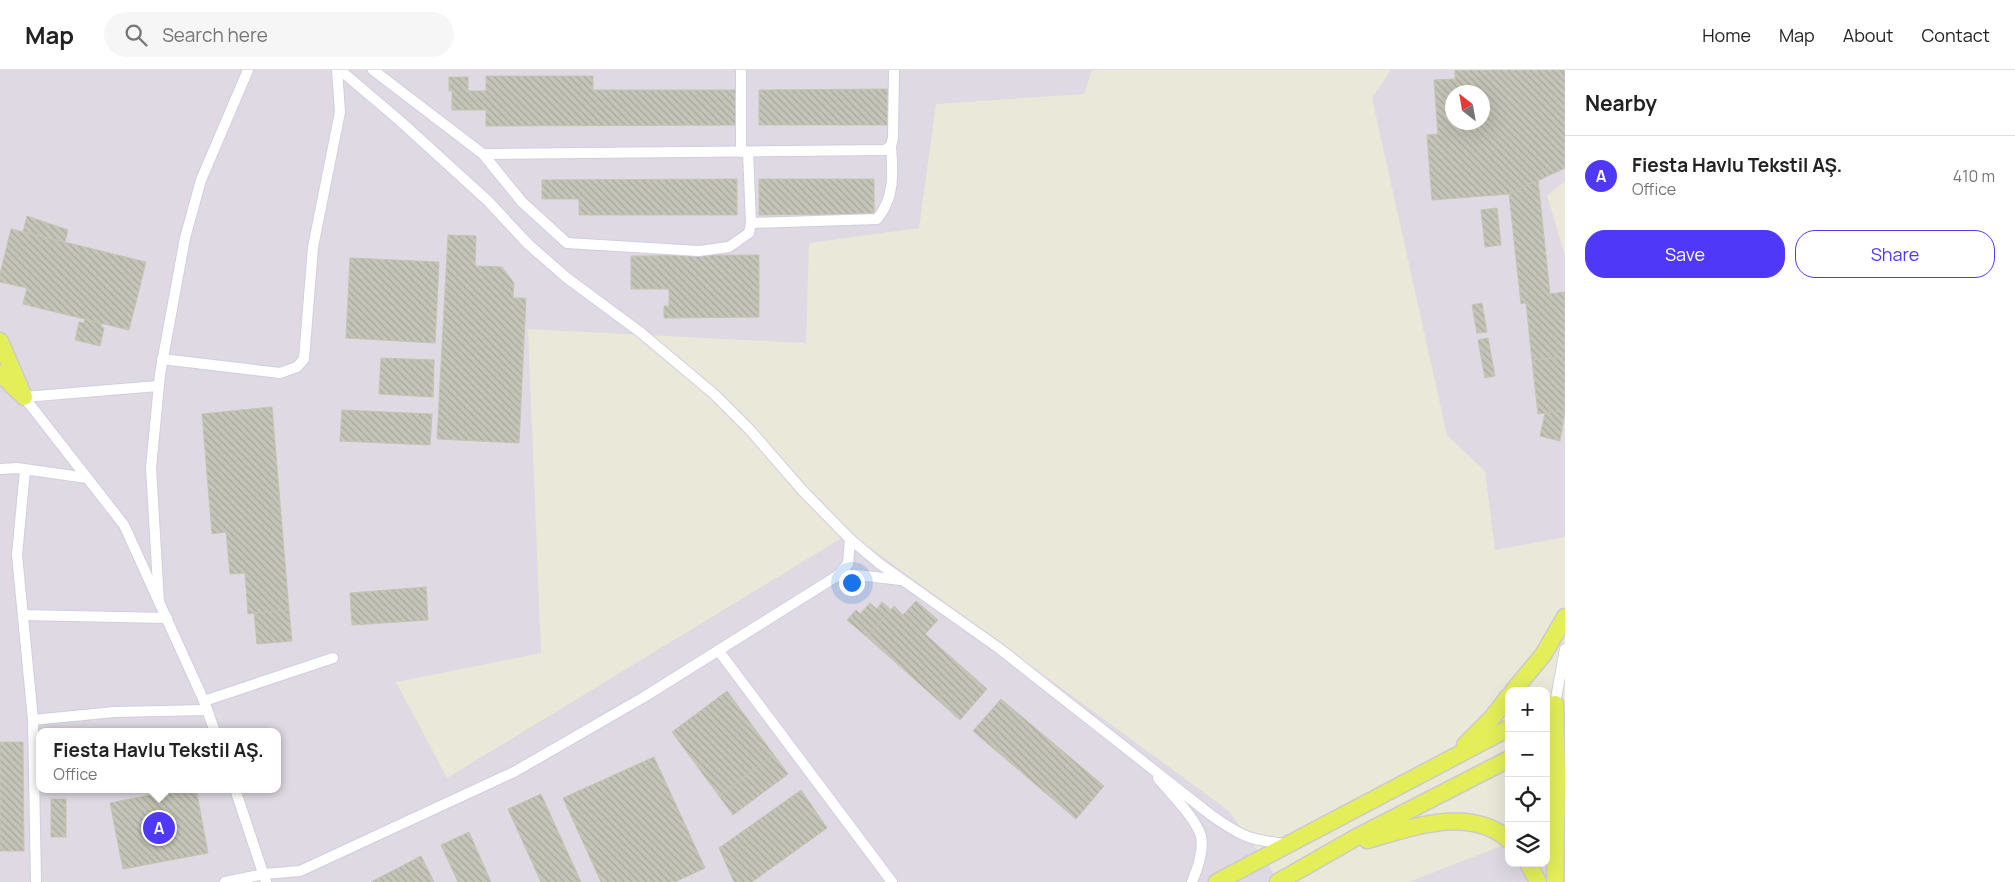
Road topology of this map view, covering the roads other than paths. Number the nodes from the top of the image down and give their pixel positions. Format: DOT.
graph roads {
  1 [pos="248,70"];
  2 [pos="339,70"];
  3 [pos="373,70"];
  4 [pos="741,70"];
  5 [pos="894,70"];
  6 [pos="891,146"];
  7 [pos="744,152"];
  8 [pos="483,154"];
  9 [pos="751,223"];
  10 [pos="0,341"];
  11 [pos="162,359"];
  12 [pos="0,373"];
  13 [pos="158,386"];
  14 [pos="24,397"];
  15 [pos="0,469"];
  16 [pos="25,470"];
  17 [pos="87,478"];
  18 [pos="850,539"];
  19 [pos="838,576"];
  20 [pos="904,580"];
  21 [pos="159,602"];
  22 [pos="23,615"];
  23 [pos="1565,617"];
  24 [pos="167,618"];
  25 [pos="1565,649"];
  26 [pos="718,650"];
  27 [pos="333,658"];
  28 [pos="1516,687"];
  29 [pos="1505,701"];
  30 [pos="1555,704"];
  31 [pos="206,705"];
  32 [pos="33,720"];
  33 [pos="214,728"];
  34 [pos="1505,730"];
  35 [pos="1556,735"];
  36 [pos="1453,757"];
  37 [pos="1505,761"];
  38 [pos="1150,768"];
  39 [pos="236,793"];
  40 [pos="1505,838"];
  41 [pos="1289,844"];
  42 [pos="1339,848"];
  43 [pos="1530,867"];
  44 [pos="266,879"];
  45 [pos="36,882"];
  46 [pos="225,882"];
  47 [pos="892,882"];
  48 [pos="1192,882"];
  49 [pos="1217,882"];
  50 [pos="1278,882"];
  51 [pos="1538,882"];
  52 [pos="1555,882"];
  1 -- 11 [label="street"];
  2 -- 11 [label="street"];
  2 -- 18 [label="street"];
  3 -- 8 [label="street"];
  4 -- 7 [label="street"];
  5 -- 6 [label="street"];
  6 -- 7 [label="street"];
  6 -- 9 [label="street"];
  7 -- 8 [label="street"];
  7 -- 9 [label="street"];
  8 -- 9 [label="street"];
  10 -- 14 [label="main road"];
  11 -- 13 [label="street"];
  12 -- 14 [label="main road"];
  13 -- 14 [label="street"];
  13 -- 21 [label="street"];
  14 -- 17 [label="street"];
  15 -- 16 [label="street"];
  16 -- 17 [label="street"];
  16 -- 22 [label="street"];
  17 -- 21 [label="street"];
  18 -- 19 [label="street"];
  18 -- 20 [label="street"];
  19 -- 20 [label="street"];
  19 -- 26 [label="street"];
  20 -- 38 [label="street"];
  21 -- 24 [label="street"];
  22 -- 24 [label="street"];
  22 -- 32 [label="street"];
  23 -- 28 [label="main road"];
  24 -- 31 [label="street"];
  25 -- 30 [label="street"];
  26 -- 44 [label="street"];
  26 -- 47 [label="street"];
  27 -- 31 [label="street"];
  29 -- 36 [label="main road"];
  30 -- 35 [label="main road"];
  31 -- 32 [label="street"];
  31 -- 33 [label="street"];
  32 -- 45 [label="street"];
  34 -- 36 [label="main road"];
  35 -- 52 [label="main road"];
  36 -- 41 [label="main road"];
  37 -- 42 [label="main road"];
  38 -- 41 [label="street"];
  38 -- 48 [label="street"];
  39 -- 44 [label="street"];
  40 -- 42 [label="main road"];
  41 -- 49 [label="main road"];
  42 -- 50 [label="main road"];
  43 -- 51 [label="main road"];
  44 -- 46 [label="street"];
}
